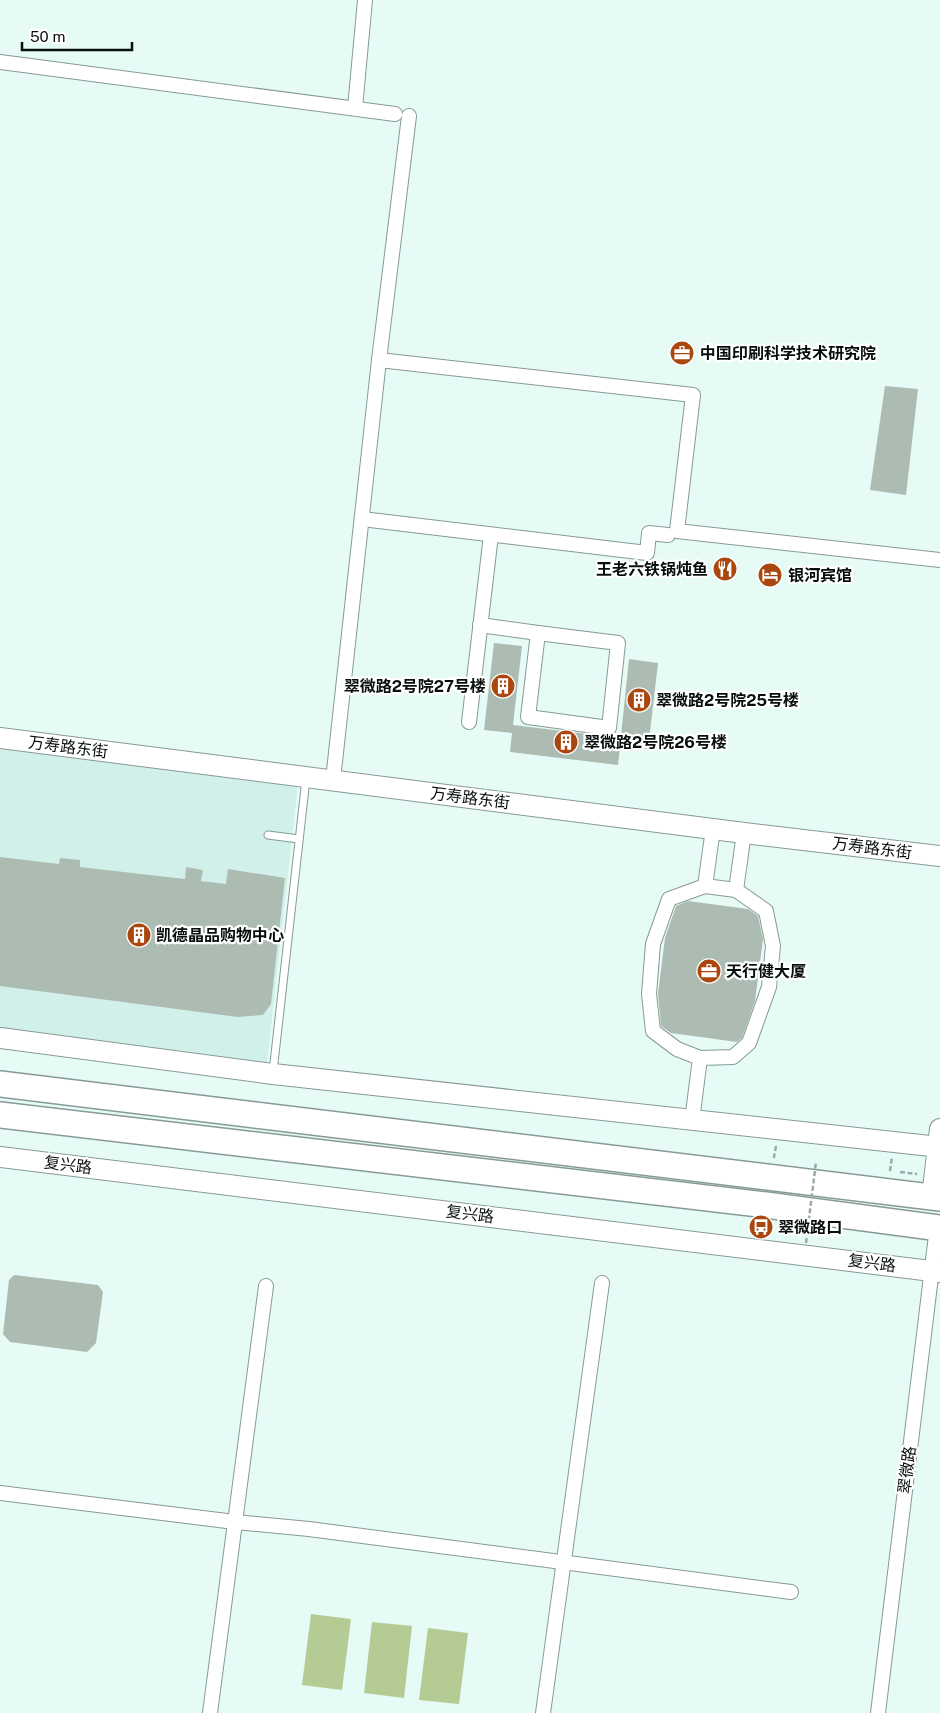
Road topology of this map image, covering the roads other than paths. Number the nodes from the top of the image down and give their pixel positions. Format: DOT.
graph roads {
  1 [pos="365,0"];
  2 [pos="0,62"];
  3 [pos="355,108"];
  4 [pos="379,360"];
  5 [pos="362,520"];
  6 [pos="491,535"];
  7 [pos="668,536"];
  8 [pos="940,560"];
  9 [pos="480,625"];
  10 [pos="538,633"];
  11 [pos="469,722"];
  12 [pos="0,738"];
  13 [pos="306,776"];
  14 [pos="333,780"];
  15 [pos="713,829"];
  16 [pos="744,833"];
  17 [pos="268,835"];
  18 [pos="299,839"];
  19 [pos="940,856"];
  20 [pos="705,886"];
  21 [pos="736,890"];
  22 [pos="0,1038"];
  23 [pos="700,1058"];
  24 [pos="273,1074"];
  25 [pos="0,1084"];
  26 [pos="0,1115"];
  27 [pos="692,1120"];
  28 [pos="939,1141"];
  29 [pos="0,1157"];
  30 [pos="935,1190"];
  31 [pos="938,1228"];
  32 [pos="936,1271"];
  33 [pos="602,1283"];
  34 [pos="266,1286"];
  35 [pos="0,1492"];
  36 [pos="235,1522"];
  37 [pos="564,1563"];
  38 [pos="791,1592"];
  39 [pos="210,1713"];
  40 [pos="543,1713"];
  41 [pos="878,1713"];
  1 -- 3 [label="street"];
  2 -- 3 [label="street"];
  3 -- 4 [label="street"];
  4 -- 5 [label="street"];
  4 -- 8 [label="street"];
  5 -- 6 [label="street"];
  5 -- 14 [label="street"];
  6 -- 7 [label="street"];
  6 -- 9 [label="street"];
  9 -- 10 [label="street"];
  9 -- 11 [label="street"];
  10 -- 10 [label="street"];
  12 -- 13 [label="street, 万寿路东街"];
  13 -- 14 [label="street, 万寿路东街"];
  13 -- 18 [label="lane"];
  14 -- 15 [label="street, 万寿路东街"];
  15 -- 16 [label="street, 万寿路东街"];
  15 -- 20 [label="street"];
  16 -- 19 [label="street, 万寿路东街"];
  16 -- 21 [label="street"];
  17 -- 18 [label="lane"];
  18 -- 24 [label="lane"];
  20 -- 21 [label="street"];
  20 -- 23 [label="street"];
  21 -- 23 [label="street"];
  22 -- 24 [label="street"];
  23 -- 27 [label="street"];
  24 -- 27 [label="street"];
  25 -- 30 [label="highway"];
  26 -- 31 [label="highway"];
  27 -- 28 [label="street"];
  28 -- 30 [label="street"];
  29 -- 32 [label="street, 复兴路"];
  31 -- 32 [label="street, 翠微路"];
  32 -- 41 [label="street, 翠微路"];
  33 -- 37 [label="street"];
  34 -- 36 [label="street"];
  35 -- 36 [label="street"];
  36 -- 37 [label="street"];
  36 -- 39 [label="street"];
  37 -- 38 [label="street"];
  37 -- 40 [label="street"];
}
